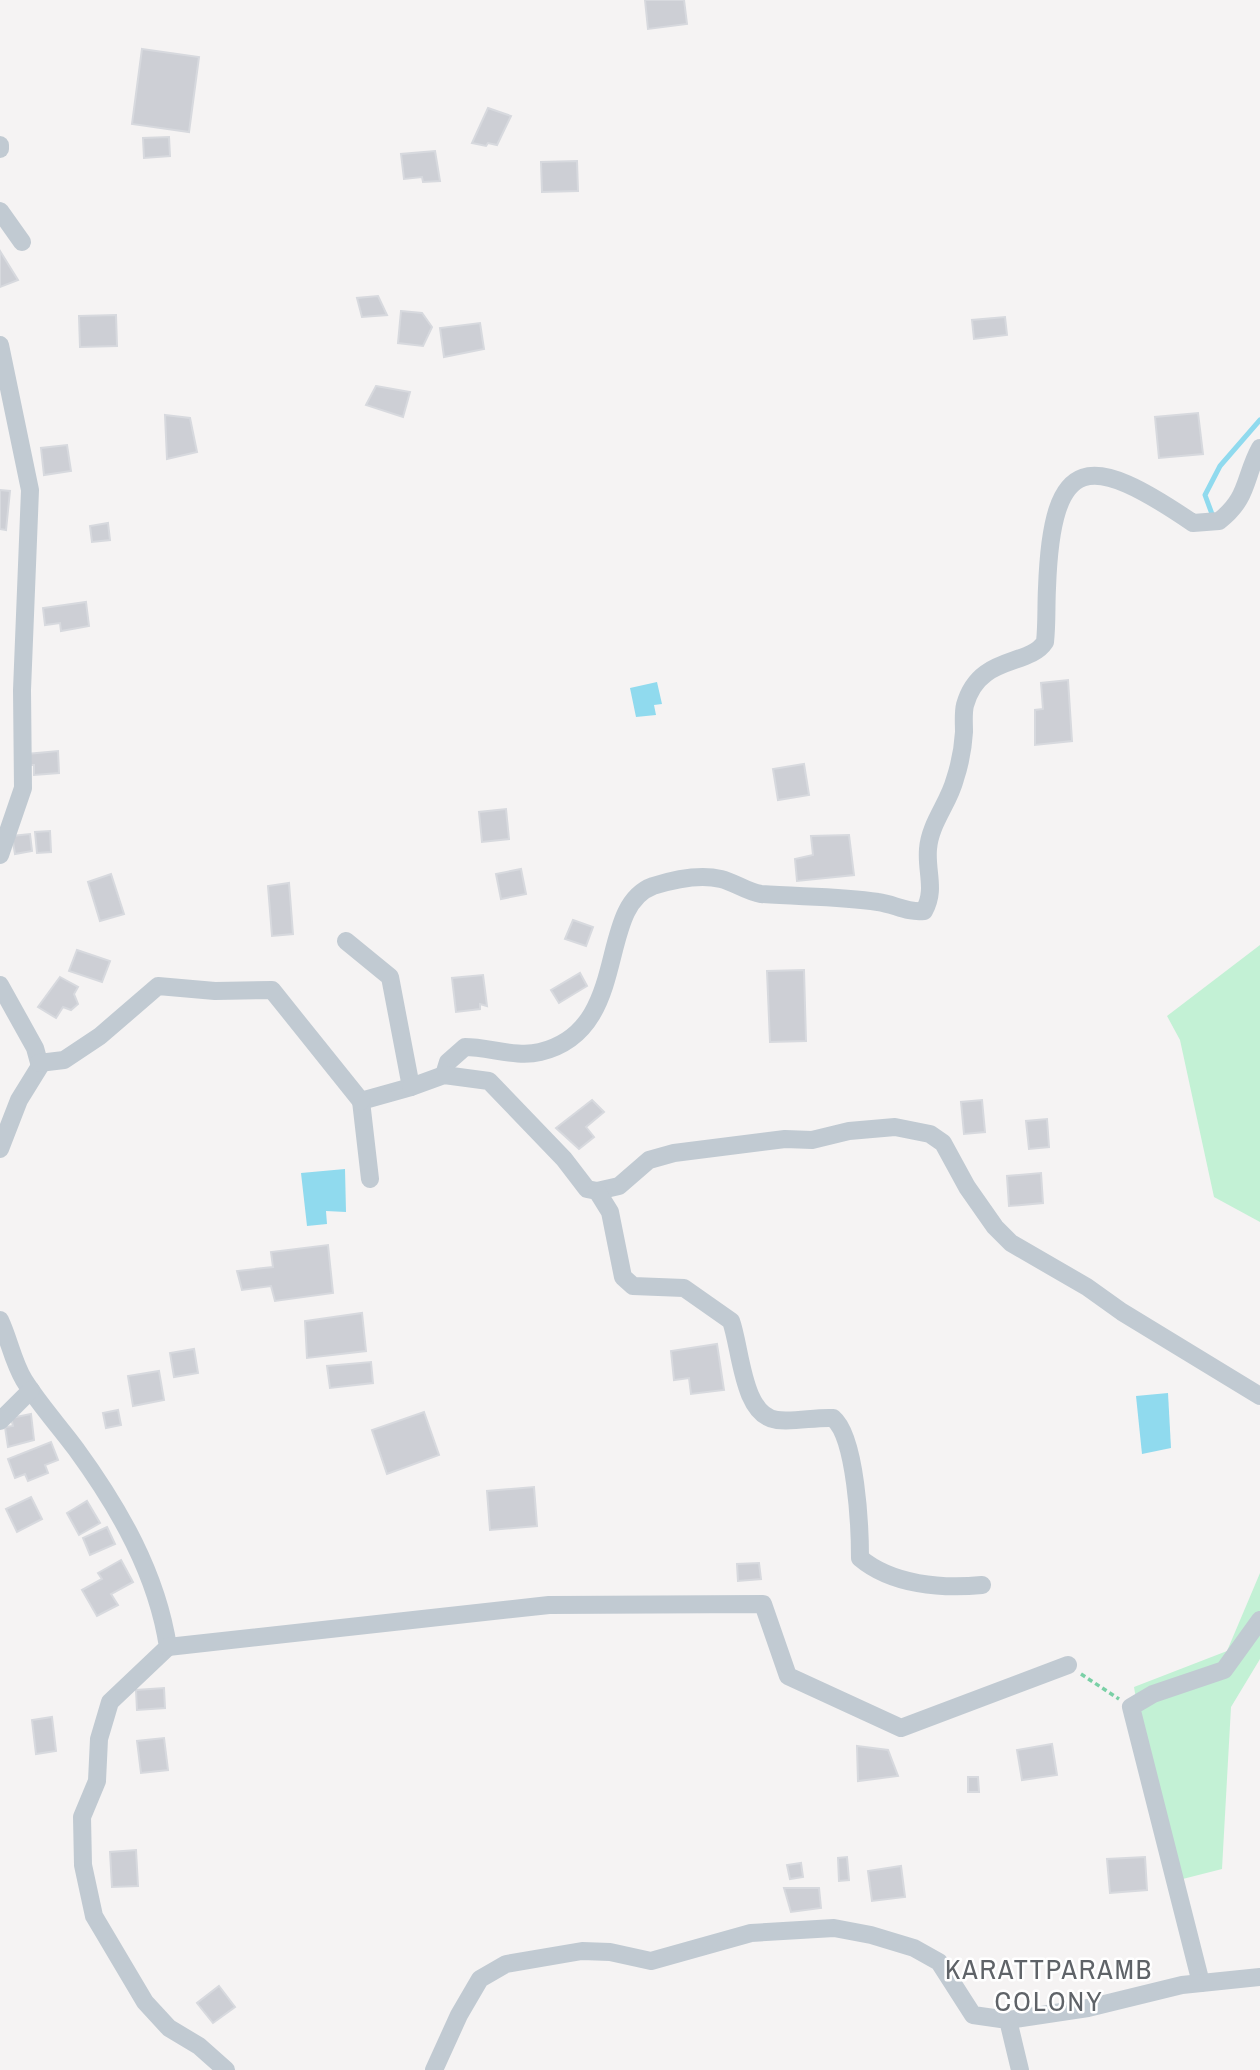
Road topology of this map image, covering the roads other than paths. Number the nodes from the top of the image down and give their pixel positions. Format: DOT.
graph roads {
  1 [pos="0,211"];
  2 [pos="22,242"];
  3 [pos="0,345"];
  4 [pos="1260,449"];
  5 [pos="0,855"];
  6 [pos="346,941"];
  7 [pos="0,985"];
  8 [pos="39,1063"];
  9 [pos="444,1075"];
  10 [pos="411,1087"];
  11 [pos="361,1101"];
  12 [pos="0,1149"];
  13 [pos="370,1179"];
  14 [pos="597,1191"];
  15 [pos="0,1320"];
  16 [pos="31,1390"];
  17 [pos="1260,1396"];
  18 [pos="0,1421"];
  19 [pos="982,1585"];
  20 [pos="1260,1620"];
  21 [pos="168,1647"];
  22 [pos="1068,1665"];
  23 [pos="1260,1977"];
  24 [pos="1201,1983"];
  25 [pos="1008,2020"];
  26 [pos="226,2070"];
  27 [pos="434,2070"];
  28 [pos="1020,2070"];
  1 -- 2 [label="street"];
  3 -- 5 [label="street"];
  4 -- 9 [label="street"];
  6 -- 10 [label="street"];
  7 -- 8 [label="street"];
  8 -- 11 [label="street"];
  8 -- 12 [label="street"];
  9 -- 10 [label="street"];
  9 -- 14 [label="street"];
  10 -- 11 [label="street"];
  11 -- 13 [label="street"];
  14 -- 17 [label="street"];
  14 -- 19 [label="street"];
  15 -- 16 [label="street"];
  16 -- 18 [label="street"];
  16 -- 21 [label="street"];
  20 -- 24 [label="street"];
  21 -- 22 [label="street"];
  21 -- 26 [label="street"];
  23 -- 24 [label="street"];
  24 -- 25 [label="street"];
  25 -- 27 [label="street"];
  25 -- 28 [label="street"];
}
